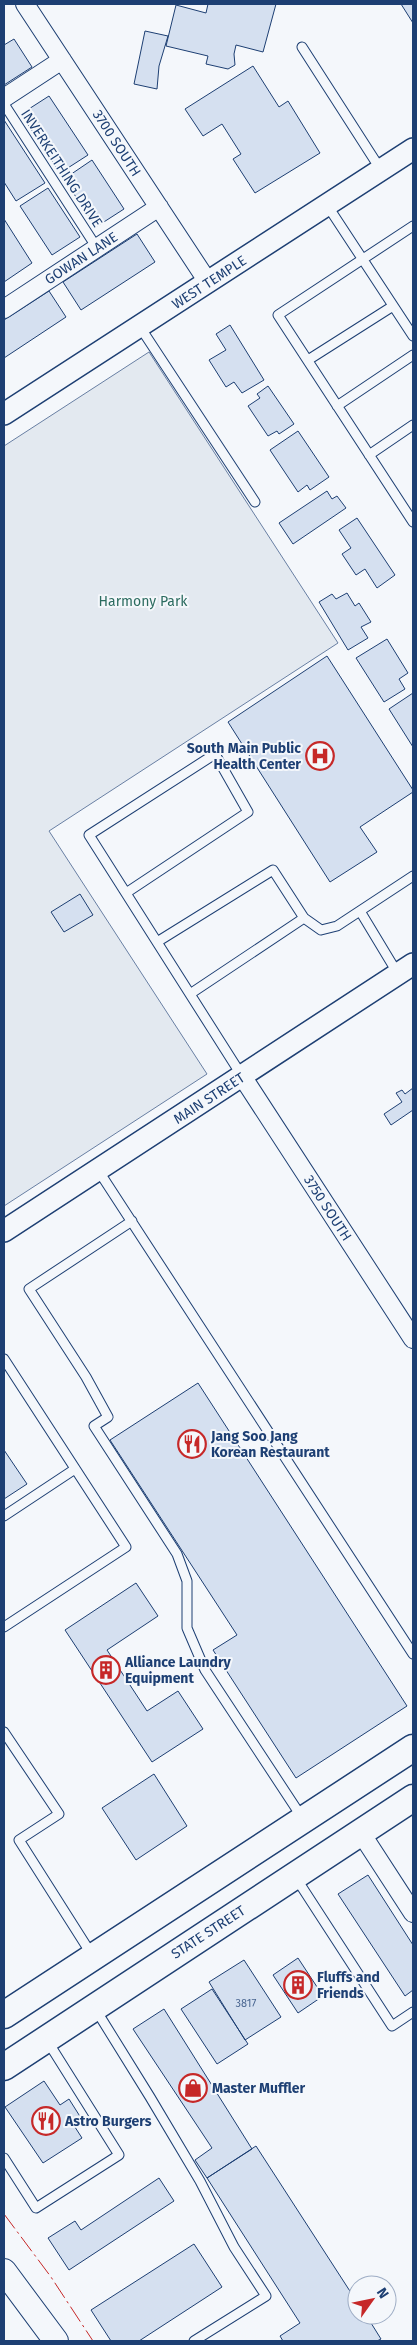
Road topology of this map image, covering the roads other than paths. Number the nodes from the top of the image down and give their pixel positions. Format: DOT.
graph roads {
  1 [pos="31,6"];
  2 [pos="302,47"];
  3 [pos="62,60"];
  4 [pos="4,98"];
  5 [pos="4,104"];
  6 [pos="413,149"];
  7 [pos="381,170"];
  8 [pos="327,205"];
  9 [pos="159,207"];
  10 [pos="413,226"];
  11 [pos="97,248"];
  12 [pos="362,260"];
  13 [pos="208,282"];
  14 [pos="5,304"];
  15 [pos="393,306"];
  16 [pos="140,327"];
  17 [pos="413,336"];
  18 [pos="413,355"];
  19 [pos="308,360"];
  20 [pos="337,406"];
  21 [pos="4,414"];
  22 [pos="413,424"];
  23 [pos="369,455"];
  24 [pos="255,502"];
  25 [pos="413,522"];
  26 [pos="413,876"];
  27 [pos="126,893"];
  28 [pos="360,911"];
  29 [pos="304,918"];
  30 [pos="157,942"];
  31 [pos="406,969"];
  32 [pos="190,994"];
  33 [pos="242,1076"];
  34 [pos="98,1170"];
  35 [pos="132,1221"];
  36 [pos="4,1231"];
  37 [pos="413,1339"];
  38 [pos="4,1359"];
  39 [pos="75,1469"];
  40 [pos="4,1516"];
  41 [pos="4,1627"];
  42 [pos="413,1654"];
  43 [pos="4,1732"];
  44 [pos="413,1748"];
  45 [pos="413,1798"];
  46 [pos="303,1819"];
  47 [pos="361,1833"];
  48 [pos="295,1876"];
  49 [pos="413,1912"];
  50 [pos="94,1957"];
  51 [pos="94,2008"];
  52 [pos="413,2012"];
  53 [pos="4,2015"];
  54 [pos="46,2039"];
  55 [pos="4,2067"];
  56 [pos="4,2158"];
  57 [pos="4,2271"];
  58 [pos="56,2341"];
  59 [pos="194,2341"];
  1 -- 3 [label="street, 3700 SOUTH"];
  2 -- 7 [label="lane"];
  3 -- 4 [label="street"];
  3 -- 9 [label="street, 3700 SOUTH"];
  5 -- 11 [label="lane, INVERKEITHING DRIVE"];
  6 -- 7 [label="street, WEST TEMPLE"];
  7 -- 8 [label="street, WEST TEMPLE"];
  8 -- 12 [label="lane"];
  8 -- 13 [label="street, WEST TEMPLE"];
  9 -- 11 [label="street, GOWAN LANE"];
  9 -- 13 [label="street, 3700 SOUTH"];
  10 -- 12 [label="lane"];
  11 -- 14 [label="street, GOWAN LANE"];
  12 -- 15 [label="lane"];
  12 -- 19 [label="lane"];
  13 -- 16 [label="street, WEST TEMPLE"];
  15 -- 17 [label="lane"];
  15 -- 19 [label="lane"];
  16 -- 21 [label="street, WEST TEMPLE"];
  16 -- 24 [label="lane"];
  18 -- 20 [label="lane"];
  19 -- 20 [label="lane"];
  20 -- 23 [label="lane"];
  22 -- 23 [label="lane"];
  23 -- 25 [label="lane"];
  26 -- 28 [label="lane"];
  27 -- 27 [label="lane"];
  27 -- 30 [label="lane"];
  28 -- 29 [label="lane"];
  28 -- 31 [label="lane"];
  29 -- 30 [label="lane"];
  29 -- 32 [label="lane"];
  30 -- 32 [label="lane"];
  31 -- 33 [label="street, MAIN STREET"];
  32 -- 33 [label="lane"];
  33 -- 34 [label="street, MAIN STREET"];
  33 -- 37 [label="street, 3750 SOUTH"];
  34 -- 35 [label="lane"];
  34 -- 36 [label="street, MAIN STREET"];
  35 -- 42 [label="lane"];
  35 -- 46 [label="lane"];
  38 -- 39 [label="lane"];
  39 -- 40 [label="lane"];
  39 -- 41 [label="lane"];
  43 -- 50 [label="lane"];
  44 -- 46 [label="main road"];
  45 -- 47 [label="main road, STATE STREET"];
  46 -- 50 [label="main road"];
  47 -- 48 [label="main road, STATE STREET"];
  47 -- 49 [label="street"];
  48 -- 51 [label="main road, STATE STREET"];
  48 -- 52 [label="lane"];
  50 -- 53 [label="main road"];
  51 -- 54 [label="main road, STATE STREET"];
  51 -- 59 [label="lane"];
  54 -- 55 [label="main road, STATE STREET"];
  54 -- 56 [label="lane"];
  57 -- 58 [label="main road"];
}
